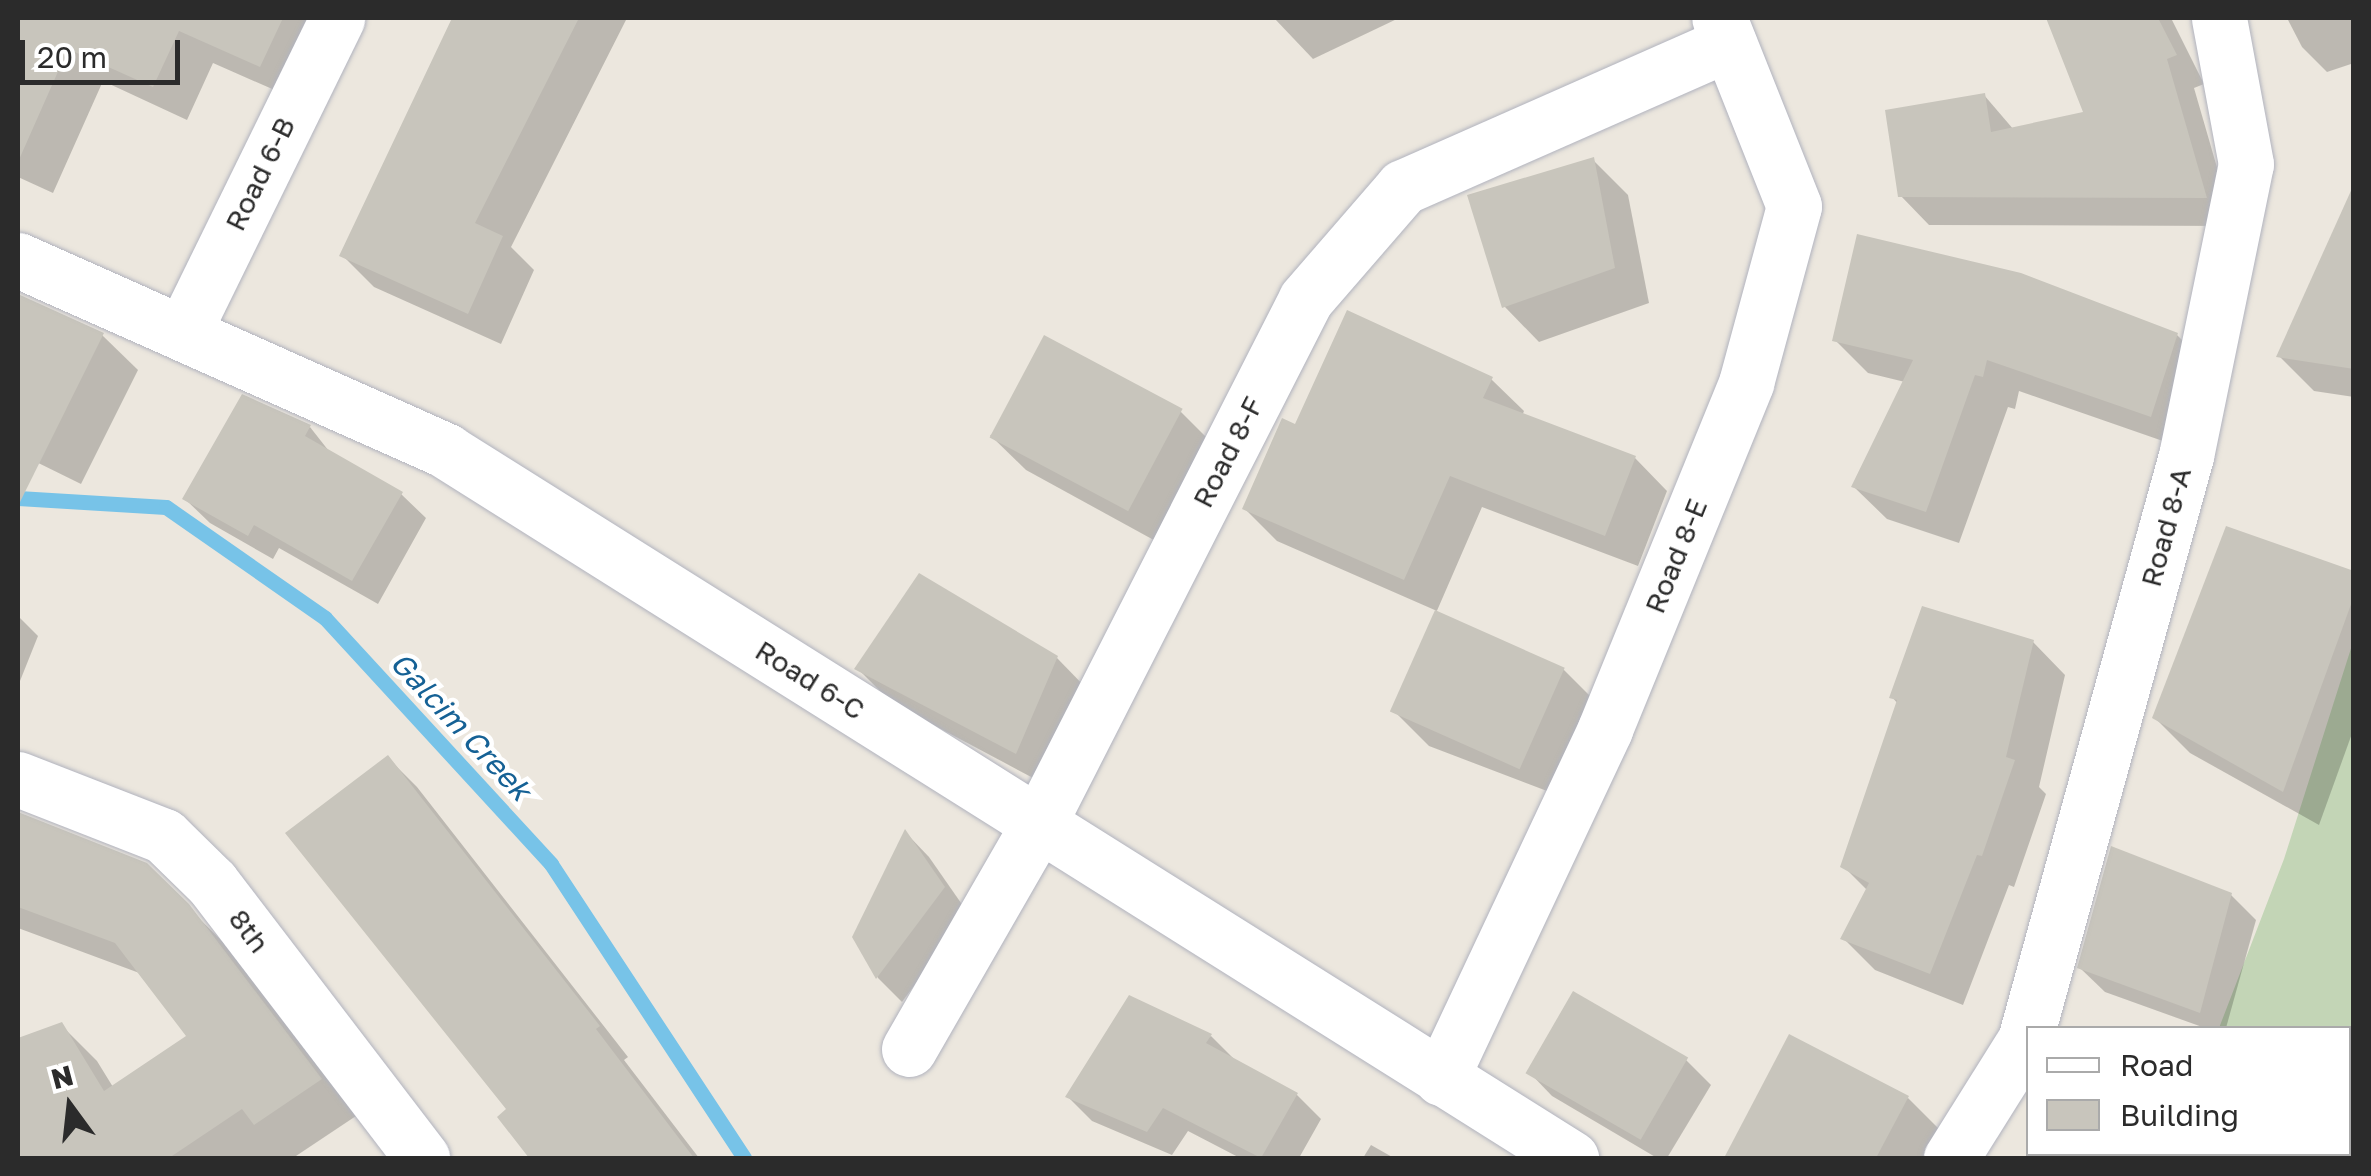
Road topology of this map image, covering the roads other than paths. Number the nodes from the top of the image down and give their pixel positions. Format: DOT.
graph roads {
  1 [pos="337,18"];
  2 [pos="2218,18"];
  3 [pos="1724,30"];
  4 [pos="18,260"];
  5 [pos="184,331"];
  6 [pos="18,779"];
  7 [pos="1038,825"];
  8 [pos="2030,1026"];
  9 [pos="2026,1040"];
  10 [pos="909,1050"];
  11 [pos="1440,1078"];
  12 [pos="422,1158"];
  13 [pos="1571,1158"];
  14 [pos="1951,1158"];
  1 -- 5 [label="street, Road 6-B"];
  2 -- 8 [label="street, Road 8-A"];
  3 -- 7 [label="street, Road 8-F"];
  3 -- 11 [label="street, Road 8-E"];
  4 -- 5 [label="street, Road 6-C"];
  5 -- 7 [label="street, Road 6-C"];
  6 -- 12 [label="street, 8th"];
  7 -- 10 [label="street, Road 8-F"];
  7 -- 11 [label="street, Road 6-C"];
  9 -- 14 [label="street, Road 8-A"];
  11 -- 13 [label="street, Road 6-C"];
}
